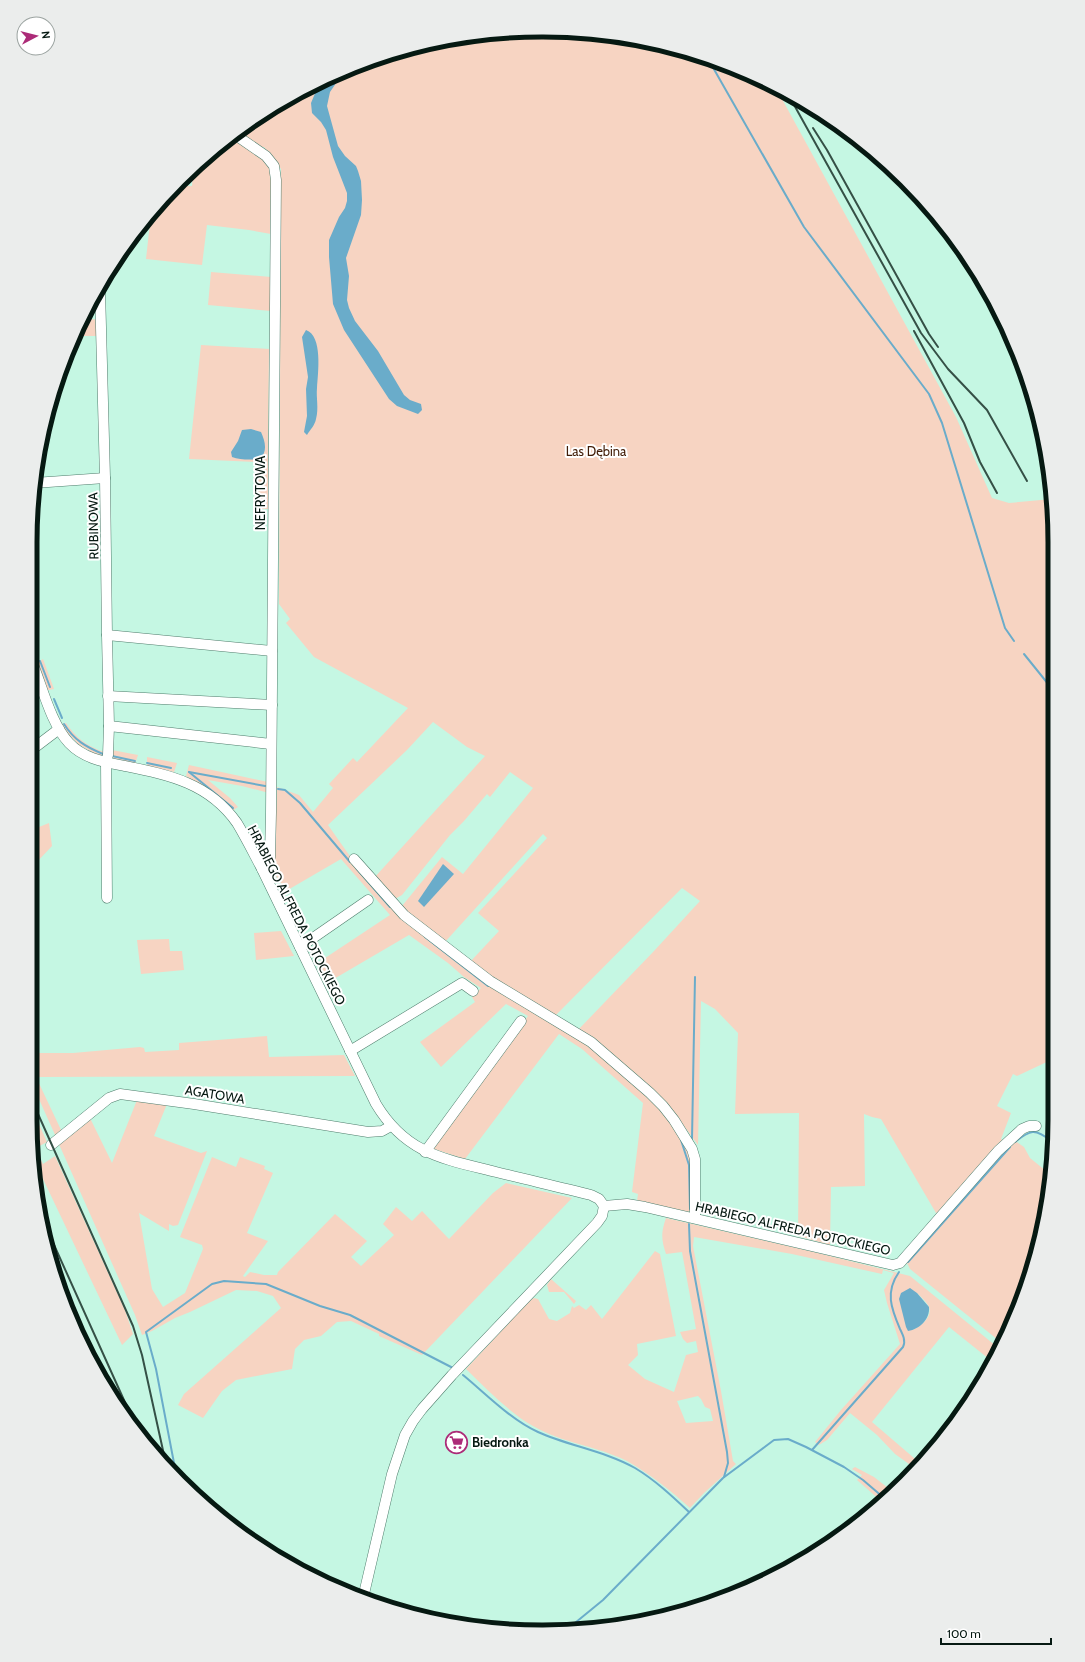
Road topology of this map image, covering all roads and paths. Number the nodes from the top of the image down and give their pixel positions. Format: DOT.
graph roads {
  1 [pos="240,138"];
  2 [pos="100,299"];
  3 [pos="105,478"];
  4 [pos="41,482"];
  5 [pos="106,635"];
  6 [pos="272,651"];
  7 [pos="37,674"];
  8 [pos="108,696"];
  9 [pos="272,705"];
  10 [pos="109,726"];
  11 [pos="59,729"];
  12 [pos="271,744"];
  13 [pos="37,746"];
  14 [pos="106,762"];
  15 [pos="354,859"];
  16 [pos="262,869"];
  17 [pos="107,898"];
  18 [pos="368,900"];
  19 [pos="300,947"];
  20 [pos="473,991"];
  21 [pos="521,1021"];
  22 [pos="350,1051"];
  23 [pos="391,1126"];
  24 [pos="1036,1126"];
  25 [pos="51,1145"];
  26 [pos="425,1152"];
  27 [pos="604,1206"];
  28 [pos="695,1218"];
  29 [pos="364,1592"];
  1 -- 6 [label="street, NEFRYTOWA"];
  2 -- 3 [label="street, RUBINOWA"];
  3 -- 4 [label="street"];
  3 -- 5 [label="street, RUBINOWA"];
  5 -- 6 [label="street"];
  5 -- 8 [label="street, RUBINOWA"];
  6 -- 9 [label="street, NEFRYTOWA"];
  7 -- 11 [label="street, HRABIEGO ALFREDA POTOCKIEGO"];
  8 -- 9 [label="street"];
  8 -- 10 [label="street, RUBINOWA"];
  9 -- 12 [label="street, NEFRYTOWA"];
  10 -- 12 [label="street"];
  10 -- 14 [label="street, RUBINOWA"];
  11 -- 13 [label="street"];
  11 -- 14 [label="street, HRABIEGO ALFREDA POTOCKIEGO"];
  12 -- 16 [label="street, NEFRYTOWA"];
  14 -- 16 [label="street, HRABIEGO ALFREDA POTOCKIEGO"];
  14 -- 17 [label="street, RUBINOWA"];
  15 -- 28 [label="street"];
  16 -- 19 [label="street, HRABIEGO ALFREDA POTOCKIEGO"];
  18 -- 19 [label="street"];
  19 -- 22 [label="street, HRABIEGO ALFREDA POTOCKIEGO"];
  20 -- 22 [label="street"];
  21 -- 26 [label="street"];
  22 -- 23 [label="street, HRABIEGO ALFREDA POTOCKIEGO"];
  23 -- 25 [label="street, AGATOWA"];
  23 -- 26 [label="street, HRABIEGO ALFREDA POTOCKIEGO"];
  24 -- 28 [label="street, HRABIEGO ALFREDA POTOCKIEGO"];
  26 -- 27 [label="street, HRABIEGO ALFREDA POTOCKIEGO"];
  27 -- 28 [label="street, HRABIEGO ALFREDA POTOCKIEGO"];
  27 -- 29 [label="street"];
}
